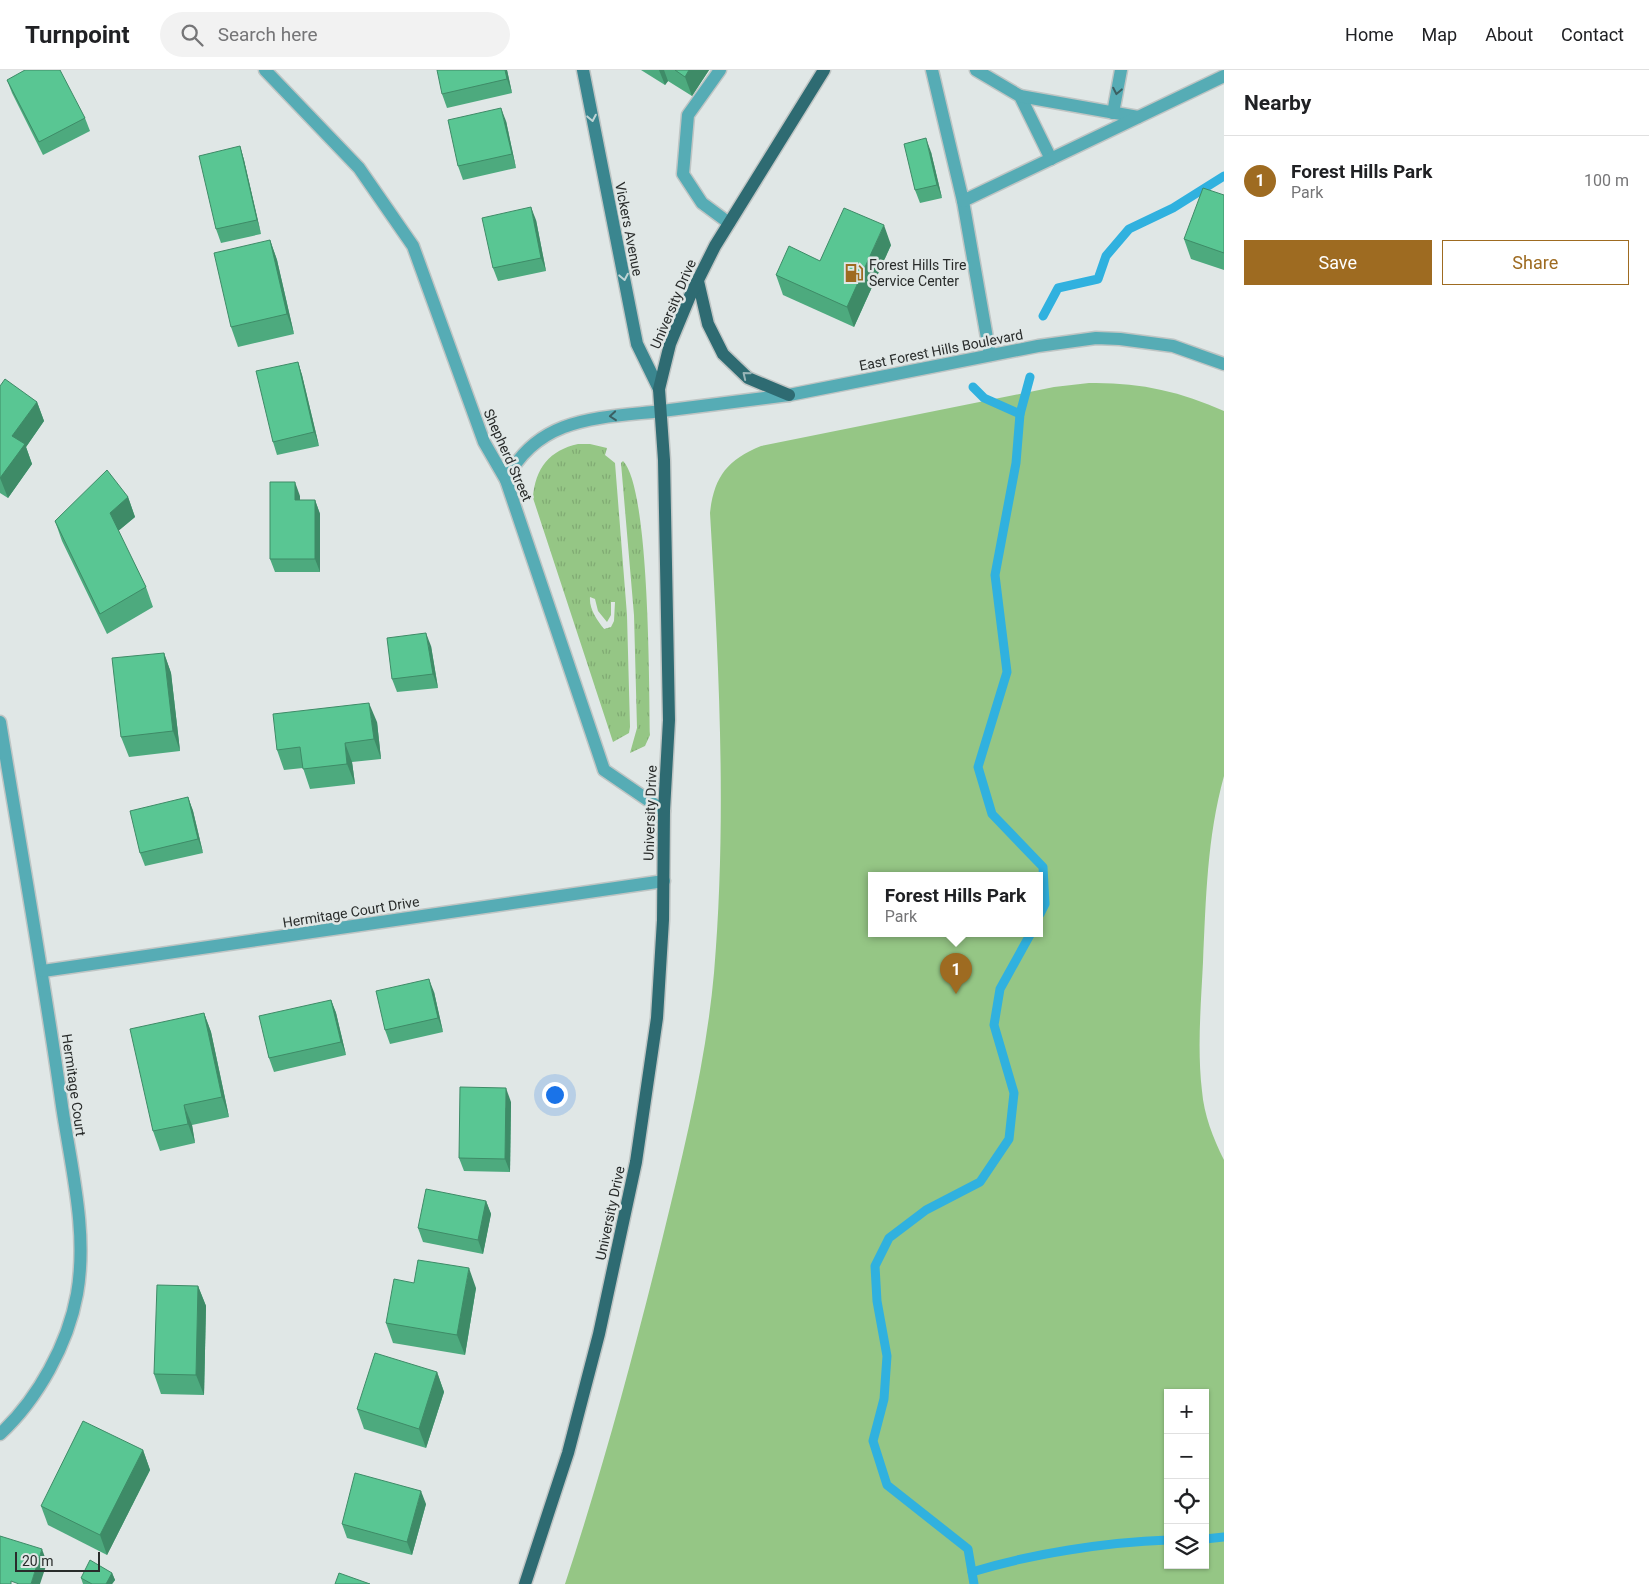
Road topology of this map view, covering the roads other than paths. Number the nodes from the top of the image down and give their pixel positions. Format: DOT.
graph roads {
  1 [pos="265,70"];
  2 [pos="583,70"];
  3 [pos="720,70"];
  4 [pos="932,70"];
  5 [pos="976,70"];
  6 [pos="1121,70"];
  7 [pos="822,71"];
  8 [pos="1224,76"];
  9 [pos="1020,96"];
  10 [pos="1113,113"];
  11 [pos="1138,117"];
  12 [pos="1051,159"];
  13 [pos="963,201"];
  14 [pos="729,223"];
  15 [pos="698,281"];
  16 [pos="990,355"];
  17 [pos="1224,364"];
  18 [pos="659,389"];
  19 [pos="790,395"];
  20 [pos="662,411"];
  21 [pos="506,480"];
  22 [pos="0,722"];
  23 [pos="664,810"];
  24 [pos="664,881"];
  25 [pos="43,970"];
  26 [pos="0,1434"];
  27 [pos="525,1584"];
  1 -- 21 [label="street, Shepherd Street"];
  2 -- 18 [label="main road, Vickers Avenue, one-way"];
  3 -- 14 [label="street"];
  4 -- 13 [label="street"];
  5 -- 9 [label="street"];
  6 -- 10 [label="street, one-way"];
  7 -- 14 [label="main road, University Drive"];
  8 -- 11 [label="street"];
  9 -- 10 [label="street"];
  9 -- 12 [label="street"];
  10 -- 11 [label="street"];
  11 -- 12 [label="street"];
  12 -- 13 [label="street"];
  13 -- 16 [label="street"];
  14 -- 15 [label="main road, University Drive"];
  15 -- 18 [label="main road, University Drive"];
  19 -- 15 [label="main road, one-way"];
  16 -- 17 [label="street, East Forest Hills Boulevard"];
  16 -- 19 [label="street, East Forest Hills Boulevard"];
  18 -- 20 [label="main road, University Drive"];
  19 -- 20 [label="street, East Forest Hills Boulevard"];
  20 -- 21 [label="street, East Forest Hills Boulevard, one-way"];
  20 -- 23 [label="main road, University Drive"];
  21 -- 23 [label="street, Shepherd Street"];
  22 -- 25 [label="street, Hermitage Court"];
  23 -- 24 [label="main road, University Drive"];
  24 -- 25 [label="street, Hermitage Court Drive"];
  24 -- 27 [label="main road, University Drive"];
  25 -- 26 [label="street, Hermitage Court"];
}
